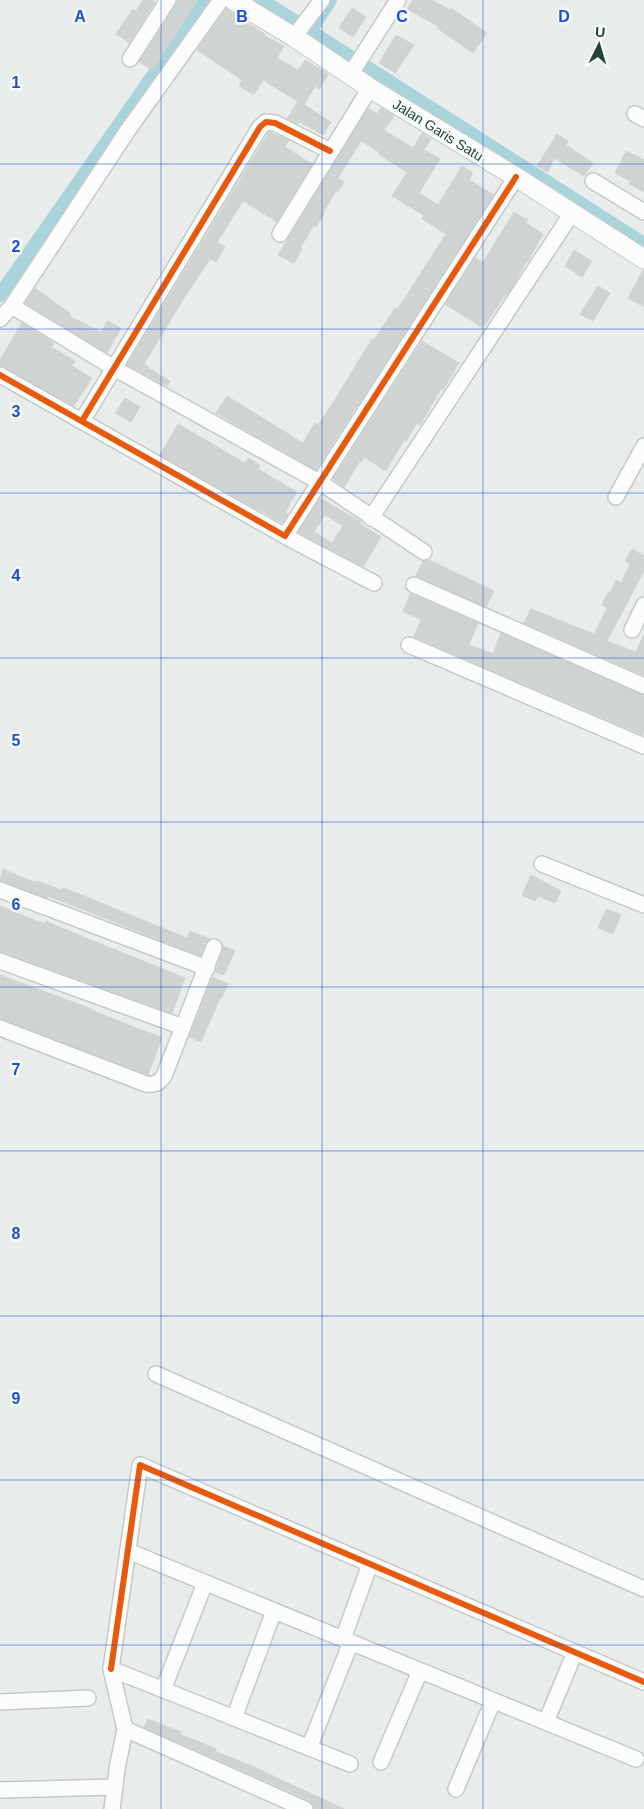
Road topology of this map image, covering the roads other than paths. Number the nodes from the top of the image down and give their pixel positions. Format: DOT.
graph roads {
  1 [pos="168,0"];
  2 [pos="221,0"];
  3 [pos="233,0"];
  4 [pos="322,0"];
  5 [pos="398,0"];
  6 [pos="297,33"];
  7 [pos="130,59"];
  8 [pos="352,70"];
  9 [pos="370,88"];
  10 [pos="330,152"];
  11 [pos="516,177"];
  12 [pos="593,180"];
  13 [pos="644,212"];
  14 [pos="572,213"];
  15 [pos="280,234"];
  16 [pos="644,259"];
  17 [pos="12,306"];
  18 [pos="0,319"];
  19 [pos="114,368"];
  20 [pos="0,375"];
  21 [pos="82,421"];
  22 [pos="644,446"];
  23 [pos="321,483"];
  24 [pos="616,498"];
  25 [pos="371,518"];
  26 [pos="285,536"];
  27 [pos="424,552"];
  28 [pos="374,583"];
  29 [pos="414,585"];
  30 [pos="644,606"];
  31 [pos="632,630"];
  32 [pos="409,645"];
  33 [pos="644,686"];
  34 [pos="644,746"];
  35 [pos="542,864"];
  36 [pos="0,890"];
  37 [pos="644,904"];
  38 [pos="214,947"];
  39 [pos="0,961"];
  40 [pos="207,968"];
  41 [pos="183,1027"];
  42 [pos="0,1028"];
  43 [pos="156,1374"];
  44 [pos="128,1551"];
  45 [pos="370,1564"];
  46 [pos="205,1582"];
  47 [pos="644,1589"];
  48 [pos="274,1611"];
  49 [pos="347,1641"];
  50 [pos="575,1652"];
  51 [pos="111,1669"];
  52 [pos="420,1671"];
  53 [pos="644,1682"];
  54 [pos="163,1690"];
  55 [pos="88,1698"];
  56 [pos="493,1701"];
  57 [pos="0,1702"];
  58 [pos="234,1718"];
  59 [pos="546,1722"];
  60 [pos="125,1729"];
  61 [pos="309,1748"];
  62 [pos="636,1759"];
  63 [pos="381,1762"];
  64 [pos="350,1764"];
  65 [pos="115,1787"];
  66 [pos="456,1788"];
  67 [pos="0,1790"];
  68 [pos="112,1809"];
  69 [pos="304,1809"];
  1 -- 7 [label="street"];
  2 -- 17 [label="street"];
  3 -- 6 [label="street, Jalan Garis Satu"];
  4 -- 6 [label="street"];
  5 -- 8 [label="street"];
  6 -- 8 [label="street, Jalan Garis Satu"];
  8 -- 9 [label="street, Jalan Garis Satu"];
  9 -- 10 [label="street"];
  9 -- 11 [label="street, Jalan Garis Satu"];
  10 -- 15 [label="street"];
  10 -- 19 [label="street"];
  11 -- 14 [label="street, Jalan Garis Satu"];
  11 -- 23 [label="street"];
  12 -- 13 [label="street"];
  14 -- 16 [label="street, Jalan Garis Satu"];
  14 -- 25 [label="street"];
  17 -- 18 [label="street"];
  17 -- 19 [label="street"];
  19 -- 21 [label="street"];
  19 -- 23 [label="street"];
  20 -- 21 [label="street"];
  21 -- 26 [label="street"];
  22 -- 24 [label="street"];
  23 -- 25 [label="street"];
  23 -- 26 [label="street"];
  25 -- 27 [label="street"];
  26 -- 28 [label="street"];
  29 -- 33 [label="street"];
  30 -- 31 [label="street"];
  32 -- 34 [label="street"];
  35 -- 37 [label="street"];
  36 -- 40 [label="street"];
  38 -- 40 [label="street"];
  39 -- 41 [label="street"];
  40 -- 41 [label="street"];
  41 -- 42 [label="street"];
  43 -- 47 [label="street"];
  44 -- 45 [label="street"];
  44 -- 46 [label="street"];
  44 -- 51 [label="street"];
  45 -- 49 [label="street"];
  45 -- 50 [label="street"];
  46 -- 48 [label="street"];
  46 -- 54 [label="street"];
  48 -- 49 [label="street"];
  48 -- 58 [label="street"];
  49 -- 52 [label="street"];
  49 -- 61 [label="street"];
  50 -- 53 [label="street"];
  50 -- 59 [label="street"];
  51 -- 54 [label="street"];
  51 -- 60 [label="street"];
  52 -- 56 [label="street"];
  52 -- 63 [label="street"];
  54 -- 58 [label="street"];
  55 -- 57 [label="street"];
  56 -- 59 [label="street"];
  56 -- 66 [label="street"];
  58 -- 61 [label="street"];
  59 -- 62 [label="street"];
  60 -- 65 [label="street"];
  60 -- 69 [label="street"];
  61 -- 64 [label="street"];
  65 -- 67 [label="street"];
  65 -- 68 [label="street"];
}
